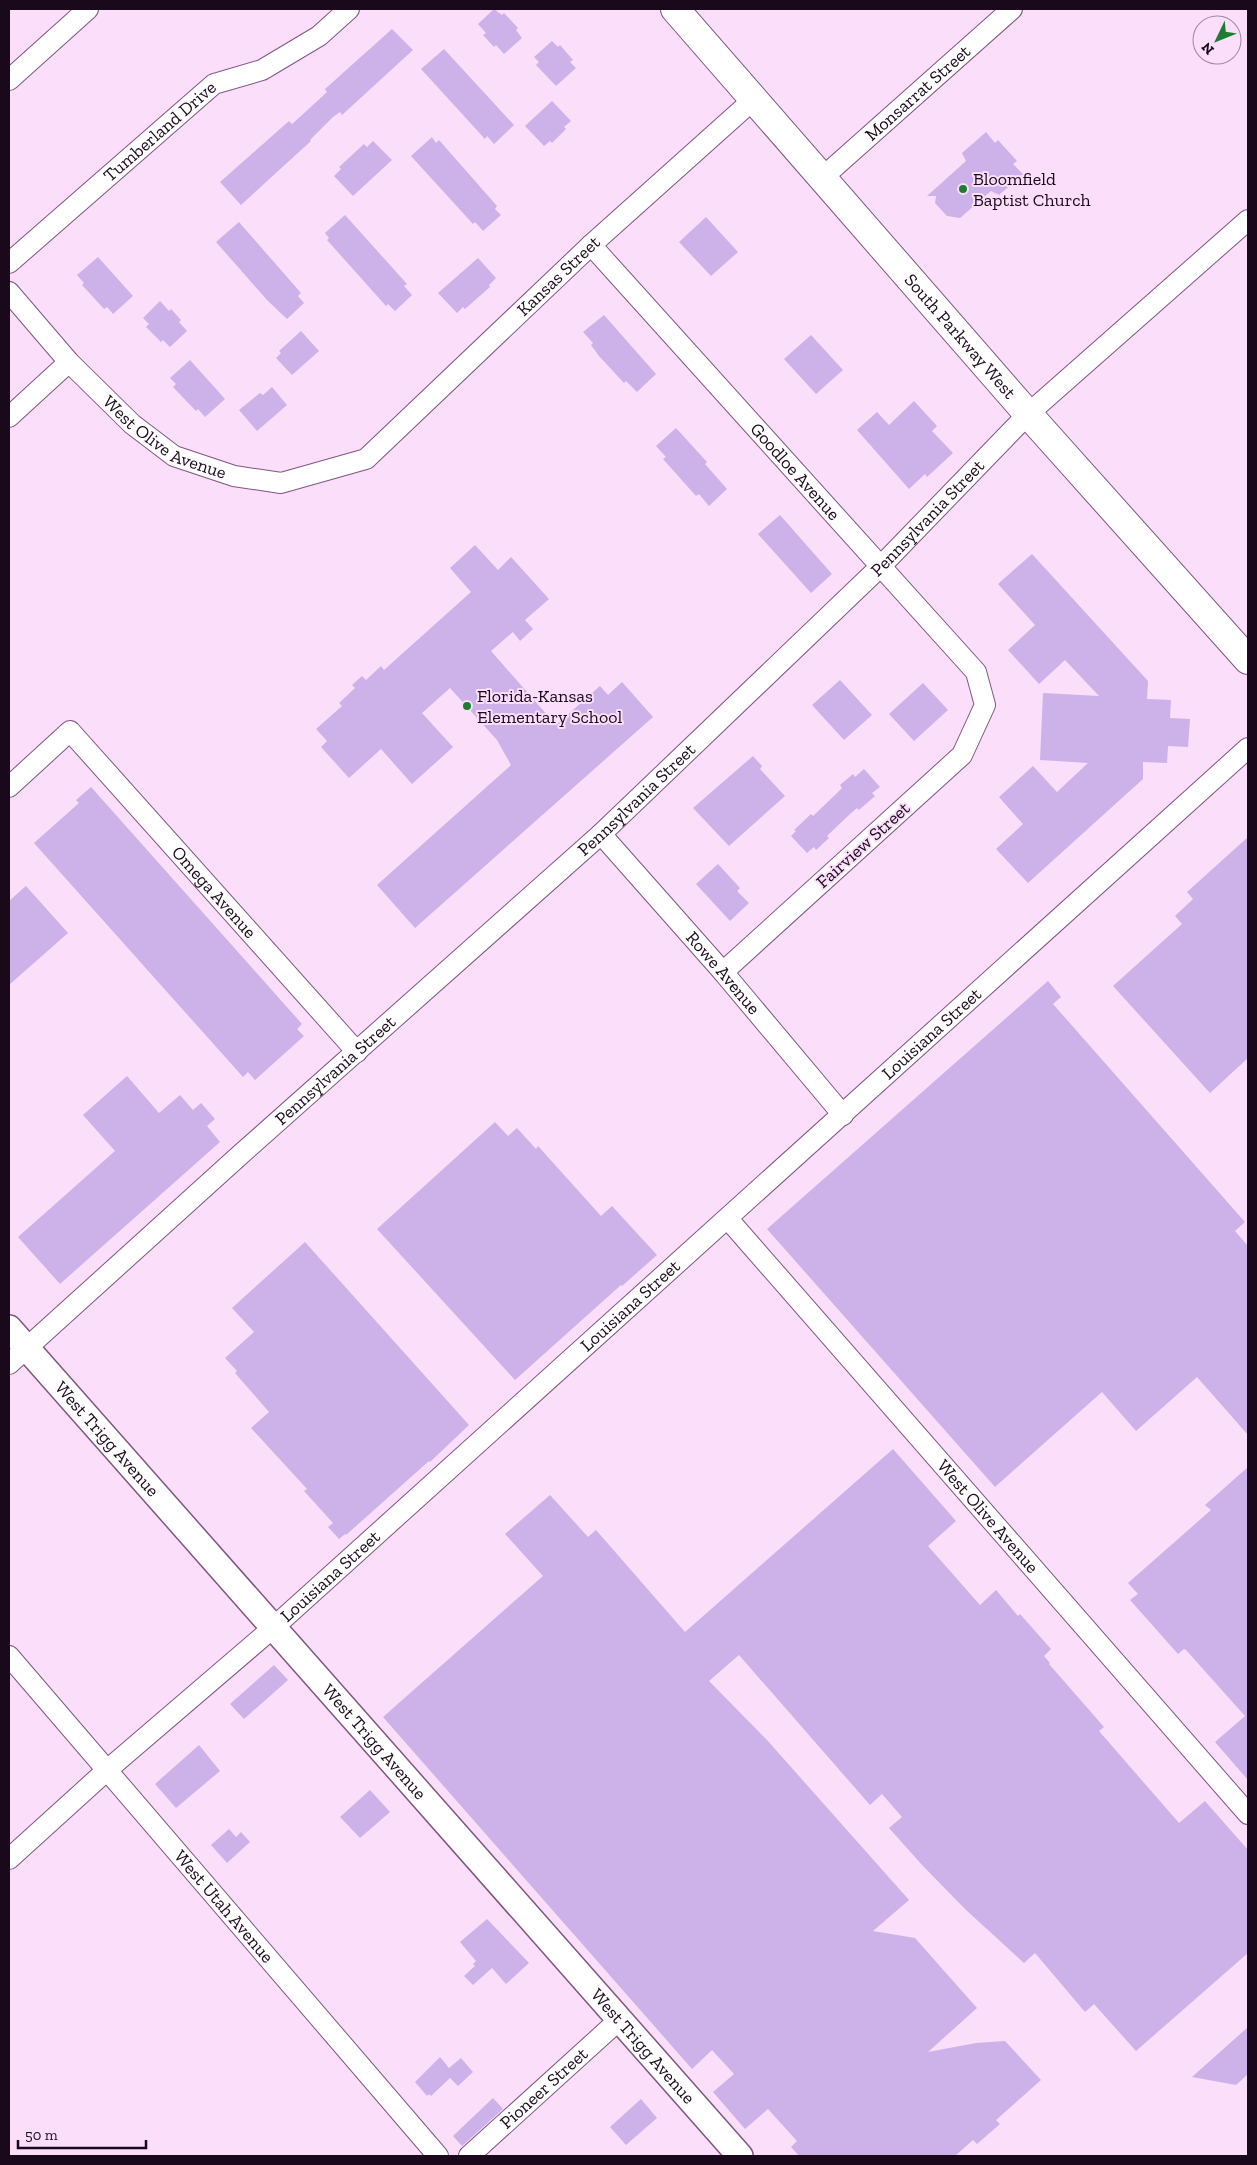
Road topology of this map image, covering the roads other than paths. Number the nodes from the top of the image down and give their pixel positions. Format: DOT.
graph roads {
  1 [pos="88,9"];
  2 [pos="349,9"];
  3 [pos="675,9"];
  4 [pos="1012,9"];
  5 [pos="9,80"];
  6 [pos="754,99"];
  7 [pos="822,178"];
  8 [pos="1248,220"];
  9 [pos="591,245"];
  10 [pos="9,263"];
  11 [pos="9,292"];
  12 [pos="69,362"];
  13 [pos="1028,414"];
  14 [pos="9,417"];
  15 [pos="366,459"];
  16 [pos="881,566"];
  17 [pos="1248,660"];
  18 [pos="985,705"];
  19 [pos="1248,748"];
  20 [pos="9,787"];
  21 [pos="601,834"];
  22 [pos="723,972"];
  23 [pos="357,1052"];
  24 [pos="843,1115"];
  25 [pos="728,1219"];
  26 [pos="9,1328"];
  27 [pos="17,1356"];
  28 [pos="274,1627"];
  29 [pos="9,1656"];
  30 [pos="106,1770"];
  31 [pos="1248,1814"];
  32 [pos="9,1859"];
  33 [pos="620,2020"];
  34 [pos="438,2156"];
  35 [pos="469,2156"];
  36 [pos="740,2156"];
  1 -- 5 [label="street"];
  2 -- 10 [label="street, Tumberland Drive"];
  3 -- 6 [label="main road, South Parkway West"];
  4 -- 7 [label="street, Monsarrat Street"];
  6 -- 7 [label="main road, South Parkway West"];
  6 -- 9 [label="street, Kansas Street"];
  7 -- 13 [label="main road, South Parkway West"];
  8 -- 13 [label="street, Pennsylvania Street"];
  9 -- 15 [label="street, Kansas Street"];
  9 -- 16 [label="street, Goodloe Avenue"];
  11 -- 12 [label="street, West Olive Avenue"];
  12 -- 14 [label="street"];
  12 -- 15 [label="street, West Olive Avenue"];
  13 -- 16 [label="street, Pennsylvania Street"];
  13 -- 17 [label="main road, South Parkway West"];
  16 -- 18 [label="street, Goodloe Avenue"];
  16 -- 21 [label="street, Pennsylvania Street"];
  18 -- 22 [label="street, Fairview Street"];
  19 -- 24 [label="street, Louisiana Street"];
  20 -- 23 [label="street, Omega Avenue"];
  21 -- 22 [label="street, Rowe Avenue"];
  21 -- 23 [label="street, Pennsylvania Street"];
  22 -- 24 [label="street, Rowe Avenue"];
  23 -- 27 [label="street, Pennsylvania Street"];
  24 -- 25 [label="street, Louisiana Street"];
  25 -- 28 [label="street, Louisiana Street"];
  25 -- 31 [label="street, West Olive Avenue"];
  26 -- 27 [label="street, West Trigg Avenue"];
  27 -- 28 [label="street, West Trigg Avenue"];
  28 -- 30 [label="street, Louisiana Street"];
  28 -- 33 [label="street, West Trigg Avenue"];
  29 -- 30 [label="street, West Utah Avenue"];
  30 -- 32 [label="street, Louisiana Street"];
  30 -- 34 [label="street, West Utah Avenue"];
  33 -- 35 [label="street, Pioneer Street"];
  33 -- 36 [label="street, West Trigg Avenue"];
}
